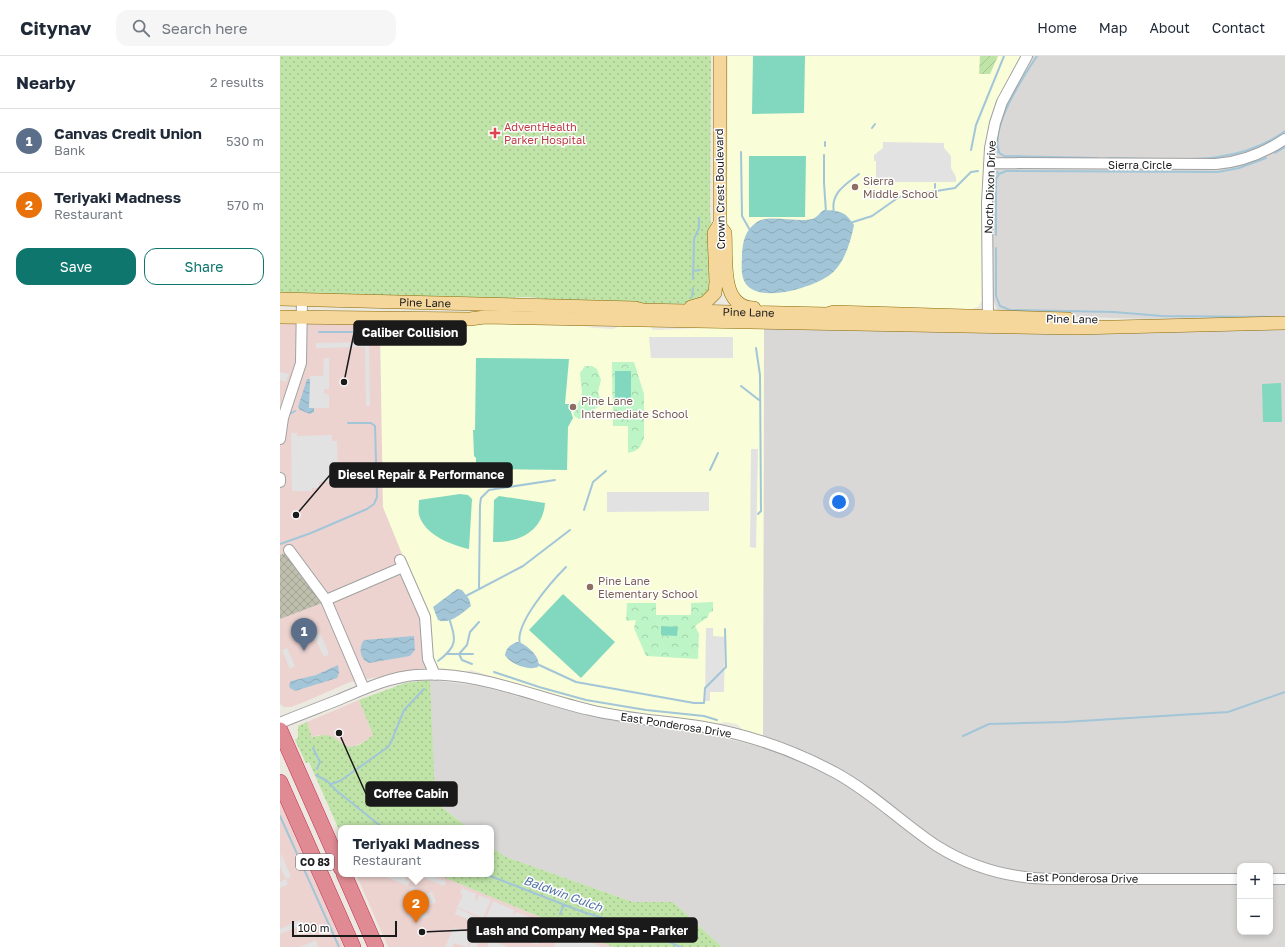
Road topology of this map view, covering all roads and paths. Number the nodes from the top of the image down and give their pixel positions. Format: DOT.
graph roads {
  1 [pos="720,56"];
  2 [pos="1027,56"];
  3 [pos="1285,139"];
  4 [pos="988,162"];
  5 [pos="719,225"];
  6 [pos="280,299"];
  7 [pos="302,299"];
  8 [pos="635,308"];
  9 [pos="834,312"];
  10 [pos="280,317"];
  11 [pos="302,317"];
  12 [pos="723,317"];
  13 [pos="988,322"];
  14 [pos="1285,323"];
  15 [pos="280,439"];
  16 [pos="280,478"];
  17 [pos="280,482"];
  18 [pos="289,550"];
  19 [pos="326,600"];
  20 [pos="428,659"];
  21 [pos="420,675"];
  22 [pos="435,675"];
  23 [pos="364,689"];
  24 [pos="280,723"];
  25 [pos="280,730"];
  26 [pos="280,782"];
  27 [pos="338,861"];
  28 [pos="345,877"];
  29 [pos="1237,879"];
  30 [pos="1273,879"];
  31 [pos="1285,879"];
  32 [pos="353,947"];
  33 [pos="376,947"];
  1 -- 5 [label="main road, Crown Crest Boulevard"];
  2 -- 4 [label="street, North Dixon Drive"];
  3 -- 4 [label="street, Sierra Circle"];
  4 -- 13 [label="street, North Dixon Drive"];
  5 -- 8 [label="main road"];
  5 -- 9 [label="main road"];
  5 -- 12 [label="main road, Crown Crest Boulevard"];
  6 -- 7 [label="main road, Pine Lane"];
  7 -- 8 [label="main road, Pine Lane"];
  7 -- 11 [label="street"];
  8 -- 12 [label="main road, Pine Lane"];
  9 -- 12 [label="main road, Pine Lane"];
  9 -- 13 [label="main road, Pine Lane"];
  10 -- 11 [label="main road, Pine Lane"];
  11 -- 12 [label="main road, Pine Lane"];
  11 -- 15 [label="street"];
  12 -- 13 [label="main road, Pine Lane"];
  13 -- 14 [label="main road, Pine Lane"];
  16 -- 17 [label="street"];
  18 -- 19 [label="street"];
  19 -- 20 [label="street"];
  19 -- 23 [label="street"];
  20 -- 21 [label="street"];
  20 -- 22 [label="street"];
  21 -- 22 [label="street, East Ponderosa Drive"];
  21 -- 23 [label="street, East Ponderosa Drive"];
  22 -- 29 [label="street, East Ponderosa Drive"];
  23 -- 24 [label="street, East Ponderosa Drive"];
  25 -- 27 [label="highway, CO 83"];
  26 -- 32 [label="highway, CO 83"];
  28 -- 33 [label="highway, CO 83"];
  30 -- 31 [label="street"];
}
